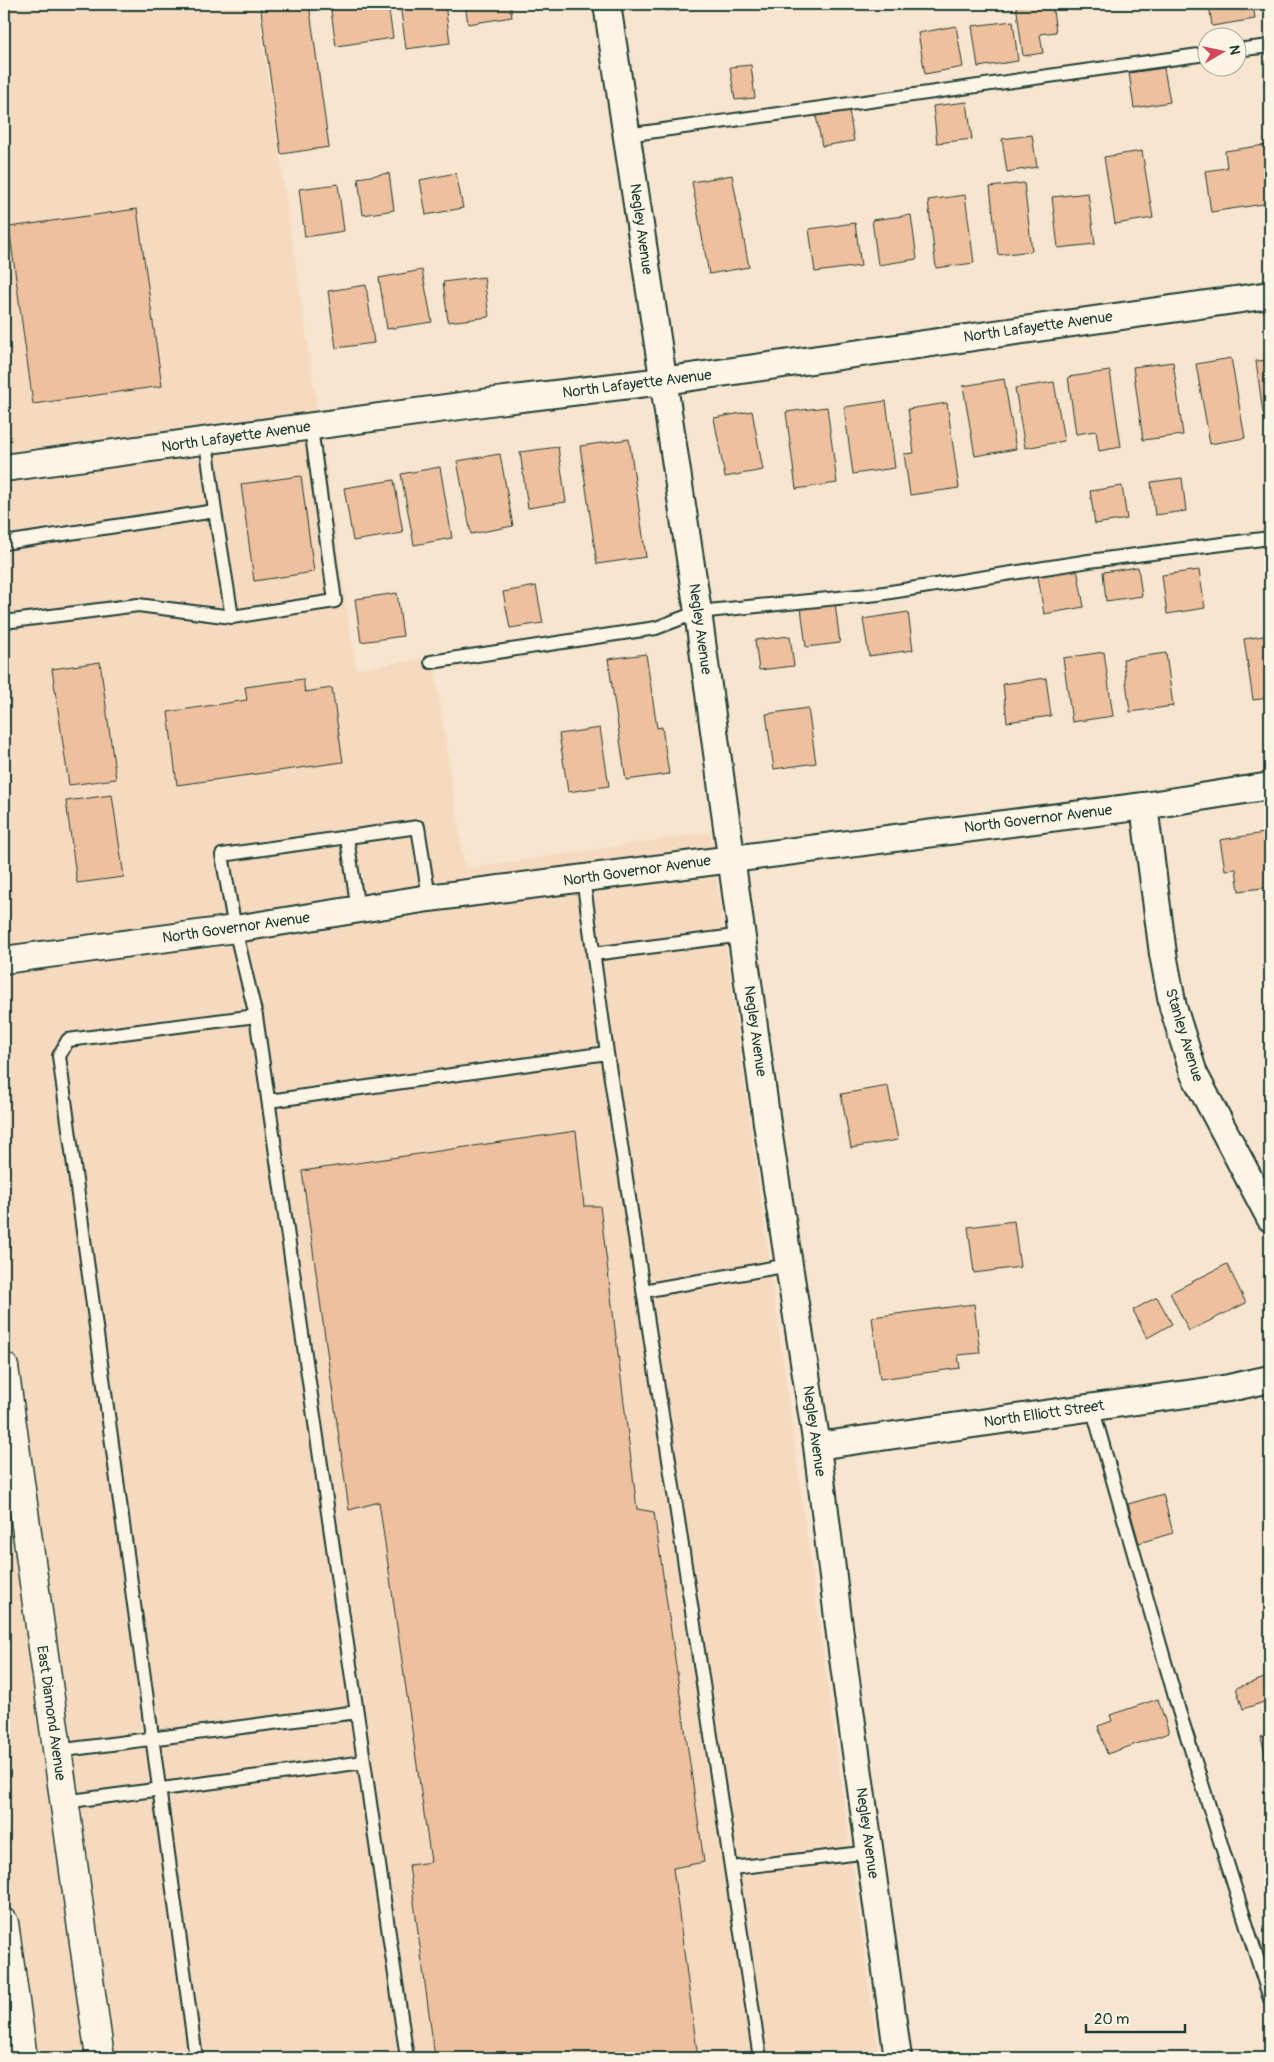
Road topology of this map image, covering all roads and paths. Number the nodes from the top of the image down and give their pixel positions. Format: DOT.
graph roads {
  1 [pos="607,4"];
  2 [pos="1270,46"];
  3 [pos="1246,49"];
  4 [pos="1196,55"];
  5 [pos="627,135"];
  6 [pos="1270,295"];
  7 [pos="663,382"];
  8 [pos="311,428"];
  9 [pos="206,441"];
  10 [pos="4,468"];
  11 [pos="215,511"];
  12 [pos="1270,538"];
  13 [pos="4,543"];
  14 [pos="698,612"];
  15 [pos="232,617"];
  16 [pos="4,622"];
  17 [pos="431,662"];
  18 [pos="1270,786"];
  19 [pos="1144,806"];
  20 [pos="347,838"];
  21 [pos="733,860"];
  22 [pos="582,878"];
  23 [pos="429,898"];
  24 [pos="358,910"];
  25 [pos="235,929"];
  26 [pos="743,934"];
  27 [pos="593,954"];
  28 [pos="4,960"];
  29 [pos="256,1016"];
  30 [pos="607,1053"];
  31 [pos="269,1101"];
  32 [pos="1270,1218"];
  33 [pos="790,1265"];
  34 [pos="644,1291"];
  35 [pos="4,1367"];
  36 [pos="1270,1378"];
  37 [pos="1092,1407"];
  38 [pos="817,1446"];
  39 [pos="357,1712"];
  40 [pos="152,1739"];
  41 [pos="56,1751"];
  42 [pos="364,1762"];
  43 [pos="159,1789"];
  44 [pos="64,1802"];
  45 [pos="870,1852"];
  46 [pos="732,1868"];
  47 [pos="4,1923"];
  48 [pos="9,1997"];
  49 [pos="1270,1999"];
  50 [pos="23,2058"];
  51 [pos="100,2058"];
  52 [pos="196,2058"];
  53 [pos="407,2058"];
  54 [pos="760,2058"];
  55 [pos="898,2058"];
  1 -- 5 [label="street, Negley Avenue"];
  2 -- 3 [label="lane"];
  4 -- 5 [label="lane"];
  5 -- 7 [label="street, Negley Avenue"];
  6 -- 7 [label="street, North Lafayette Avenue"];
  7 -- 8 [label="street, North Lafayette Avenue"];
  7 -- 14 [label="street, Negley Avenue"];
  8 -- 9 [label="street, North Lafayette Avenue"];
  8 -- 15 [label="lane"];
  9 -- 10 [label="street, North Lafayette Avenue"];
  9 -- 11 [label="lane"];
  11 -- 13 [label="lane"];
  11 -- 15 [label="lane"];
  12 -- 14 [label="lane"];
  14 -- 17 [label="lane"];
  14 -- 21 [label="street, Negley Avenue"];
  15 -- 16 [label="lane"];
  18 -- 19 [label="street, North Governor Avenue"];
  19 -- 21 [label="street, North Governor Avenue"];
  19 -- 32 [label="street, Stanley Avenue"];
  20 -- 23 [label="lane"];
  20 -- 24 [label="lane"];
  20 -- 25 [label="lane"];
  21 -- 22 [label="street, North Governor Avenue"];
  21 -- 26 [label="street, Negley Avenue"];
  22 -- 23 [label="street, North Governor Avenue"];
  22 -- 27 [label="lane"];
  23 -- 24 [label="street, North Governor Avenue"];
  24 -- 25 [label="street, North Governor Avenue"];
  25 -- 28 [label="street, North Governor Avenue"];
  25 -- 29 [label="lane"];
  26 -- 27 [label="lane"];
  26 -- 33 [label="street, Negley Avenue"];
  27 -- 30 [label="lane"];
  29 -- 31 [label="lane"];
  29 -- 40 [label="lane"];
  30 -- 31 [label="lane"];
  30 -- 34 [label="lane"];
  31 -- 39 [label="lane"];
  33 -- 34 [label="lane"];
  33 -- 38 [label="street, Negley Avenue"];
  34 -- 46 [label="lane"];
  35 -- 41 [label="main road, East Diamond Avenue"];
  36 -- 37 [label="street, North Elliott Street"];
  37 -- 38 [label="street, North Elliott Street"];
  37 -- 49 [label="lane"];
  38 -- 45 [label="street, Negley Avenue"];
  39 -- 40 [label="lane"];
  39 -- 42 [label="lane"];
  40 -- 41 [label="lane"];
  40 -- 43 [label="lane"];
  41 -- 44 [label="main road, East Diamond Avenue"];
  42 -- 43 [label="lane"];
  42 -- 53 [label="lane"];
  43 -- 44 [label="lane"];
  43 -- 52 [label="lane"];
  44 -- 51 [label="main road, East Diamond Avenue"];
  45 -- 46 [label="lane"];
  45 -- 55 [label="street, Negley Avenue"];
  46 -- 54 [label="lane"];
  47 -- 48 [label="main road"];
  48 -- 50 [label="main road"];
}
